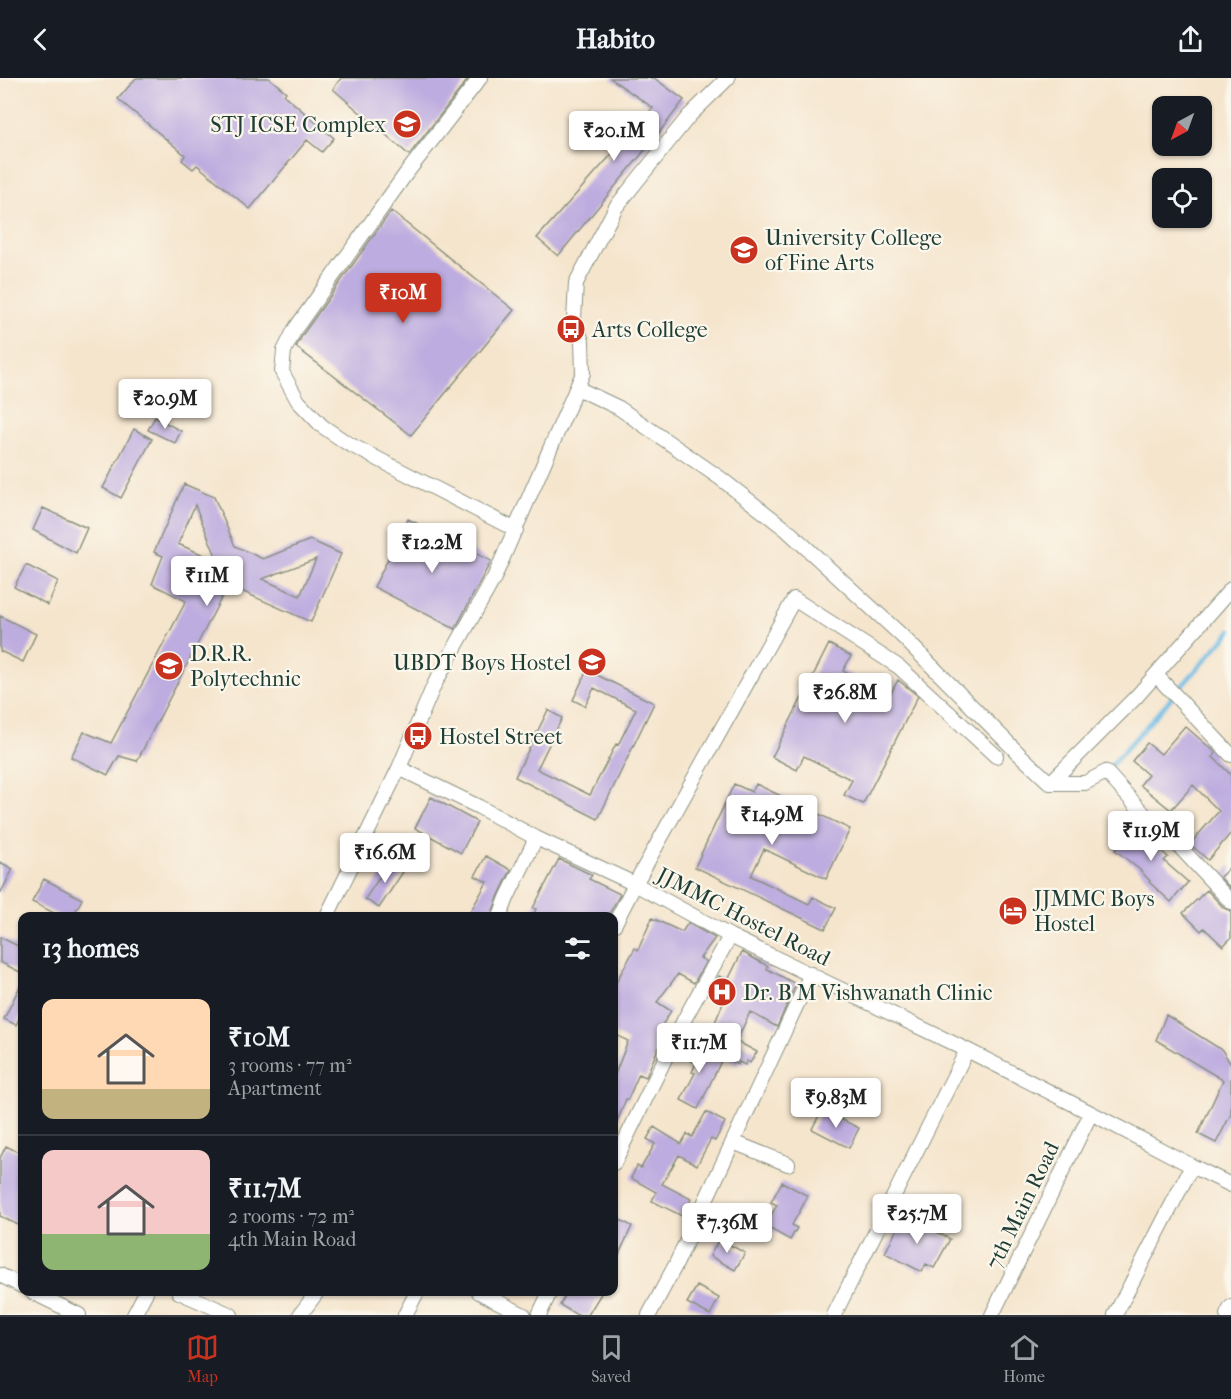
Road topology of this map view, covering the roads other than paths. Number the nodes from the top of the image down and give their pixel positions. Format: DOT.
graph roads {
  1 [pos="480,78"];
  2 [pos="728,78"];
  3 [pos="577,388"];
  4 [pos="516,530"];
  5 [pos="1228,598"];
  6 [pos="1156,675"];
  7 [pos="1231,755"];
  8 [pos="996,756"];
  9 [pos="399,768"];
  10 [pos="1050,783"];
  11 [pos="536,838"];
  12 [pos="634,885"];
  13 [pos="1231,903"];
  14 [pos="329,912"];
  15 [pos="502,912"];
  16 [pos="618,918"];
  17 [pos="730,936"];
  18 [pos="811,974"];
  19 [pos="967,1050"];
  20 [pos="1090,1113"];
  21 [pos="733,1142"];
  22 [pos="618,1155"];
  23 [pos="788,1164"];
  24 [pos="1191,1166"];
  25 [pos="1231,1185"];
  26 [pos="0,1275"];
  27 [pos="18,1284"];
  28 [pos="41,1296"];
  29 [pos="144,1296"];
  30 [pos="188,1296"];
  31 [pos="314,1296"];
  32 [pos="415,1296"];
  33 [pos="486,1296"];
  34 [pos="548,1296"];
  35 [pos="1231,1307"];
  36 [pos="79,1315"];
  37 [pos="134,1315"];
  38 [pos="231,1315"];
  39 [pos="300,1315"];
  40 [pos="405,1315"];
  41 [pos="524,1315"];
  42 [pos="538,1315"];
  43 [pos="649,1315"];
  44 [pos="834,1315"];
  45 [pos="992,1315"];
  46 [pos="1115,1315"];
  47 [pos="1227,1315"];
  1 -- 4 [label="street"];
  2 -- 3 [label="street"];
  3 -- 4 [label="street"];
  3 -- 10 [label="street"];
  4 -- 9 [label="street"];
  5 -- 6 [label="street"];
  6 -- 7 [label="street"];
  6 -- 10 [label="street"];
  8 -- 12 [label="street"];
  9 -- 11 [label="street, JJMMC Hostel Road"];
  9 -- 14 [label="street"];
  10 -- 13 [label="street"];
  11 -- 12 [label="street, JJMMC Hostel Road"];
  11 -- 15 [label="street"];
  12 -- 16 [label="street"];
  12 -- 17 [label="street, JJMMC Hostel Road"];
  17 -- 18 [label="street, JJMMC Hostel Road"];
  17 -- 22 [label="street"];
  18 -- 19 [label="street, JJMMC Hostel Road"];
  18 -- 21 [label="street"];
  19 -- 20 [label="street, JJMMC Hostel Road"];
  19 -- 44 [label="street"];
  20 -- 24 [label="street, JJMMC Hostel Road"];
  20 -- 45 [label="street, 7th Main Road"];
  21 -- 23 [label="street"];
  21 -- 43 [label="street"];
  24 -- 25 [label="street, JJMMC Hostel Road"];
  24 -- 46 [label="street"];
  26 -- 27 [label="street"];
  28 -- 36 [label="street"];
  29 -- 37 [label="street"];
  30 -- 38 [label="street"];
  31 -- 39 [label="street"];
  32 -- 40 [label="street"];
  33 -- 41 [label="street"];
  34 -- 42 [label="street"];
  35 -- 47 [label="street"];
}
